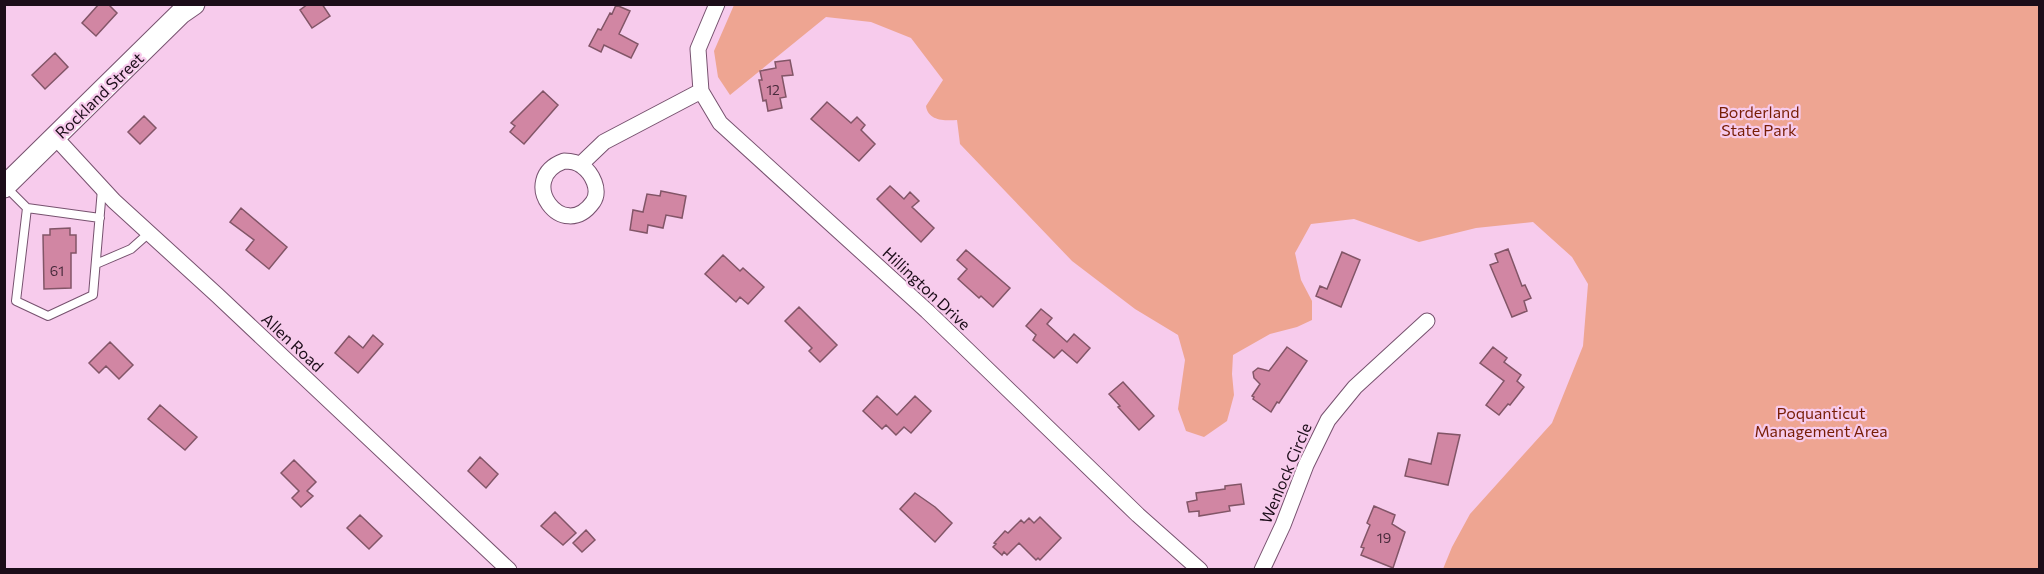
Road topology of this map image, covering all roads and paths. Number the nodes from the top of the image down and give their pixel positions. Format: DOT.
graph roads {
  1 [pos="717,4"];
  2 [pos="183,7"];
  3 [pos="701,91"];
  4 [pos="55,137"];
  5 [pos="581,164"];
  6 [pos="5,186"];
  7 [pos="102,188"];
  8 [pos="27,208"];
  9 [pos="100,218"];
  10 [pos="149,233"];
  11 [pos="96,264"];
  12 [pos="1427,321"];
  13 [pos="509,570"];
  14 [pos="1200,570"];
  15 [pos="1262,570"];
  1 -- 3 [label="street, Hillington Drive"];
  2 -- 4 [label="street, Rockland Street"];
  3 -- 5 [label="street"];
  3 -- 14 [label="street, Hillington Drive"];
  4 -- 6 [label="street, Rockland Street"];
  4 -- 7 [label="street, Allen Road"];
  6 -- 8 [label="lane"];
  7 -- 9 [label="lane"];
  7 -- 10 [label="street, Allen Road"];
  8 -- 9 [label="lane"];
  8 -- 11 [label="lane"];
  9 -- 11 [label="lane"];
  10 -- 11 [label="lane"];
  10 -- 13 [label="street, Allen Road"];
  12 -- 15 [label="street, Wenlock Circle"];
}
